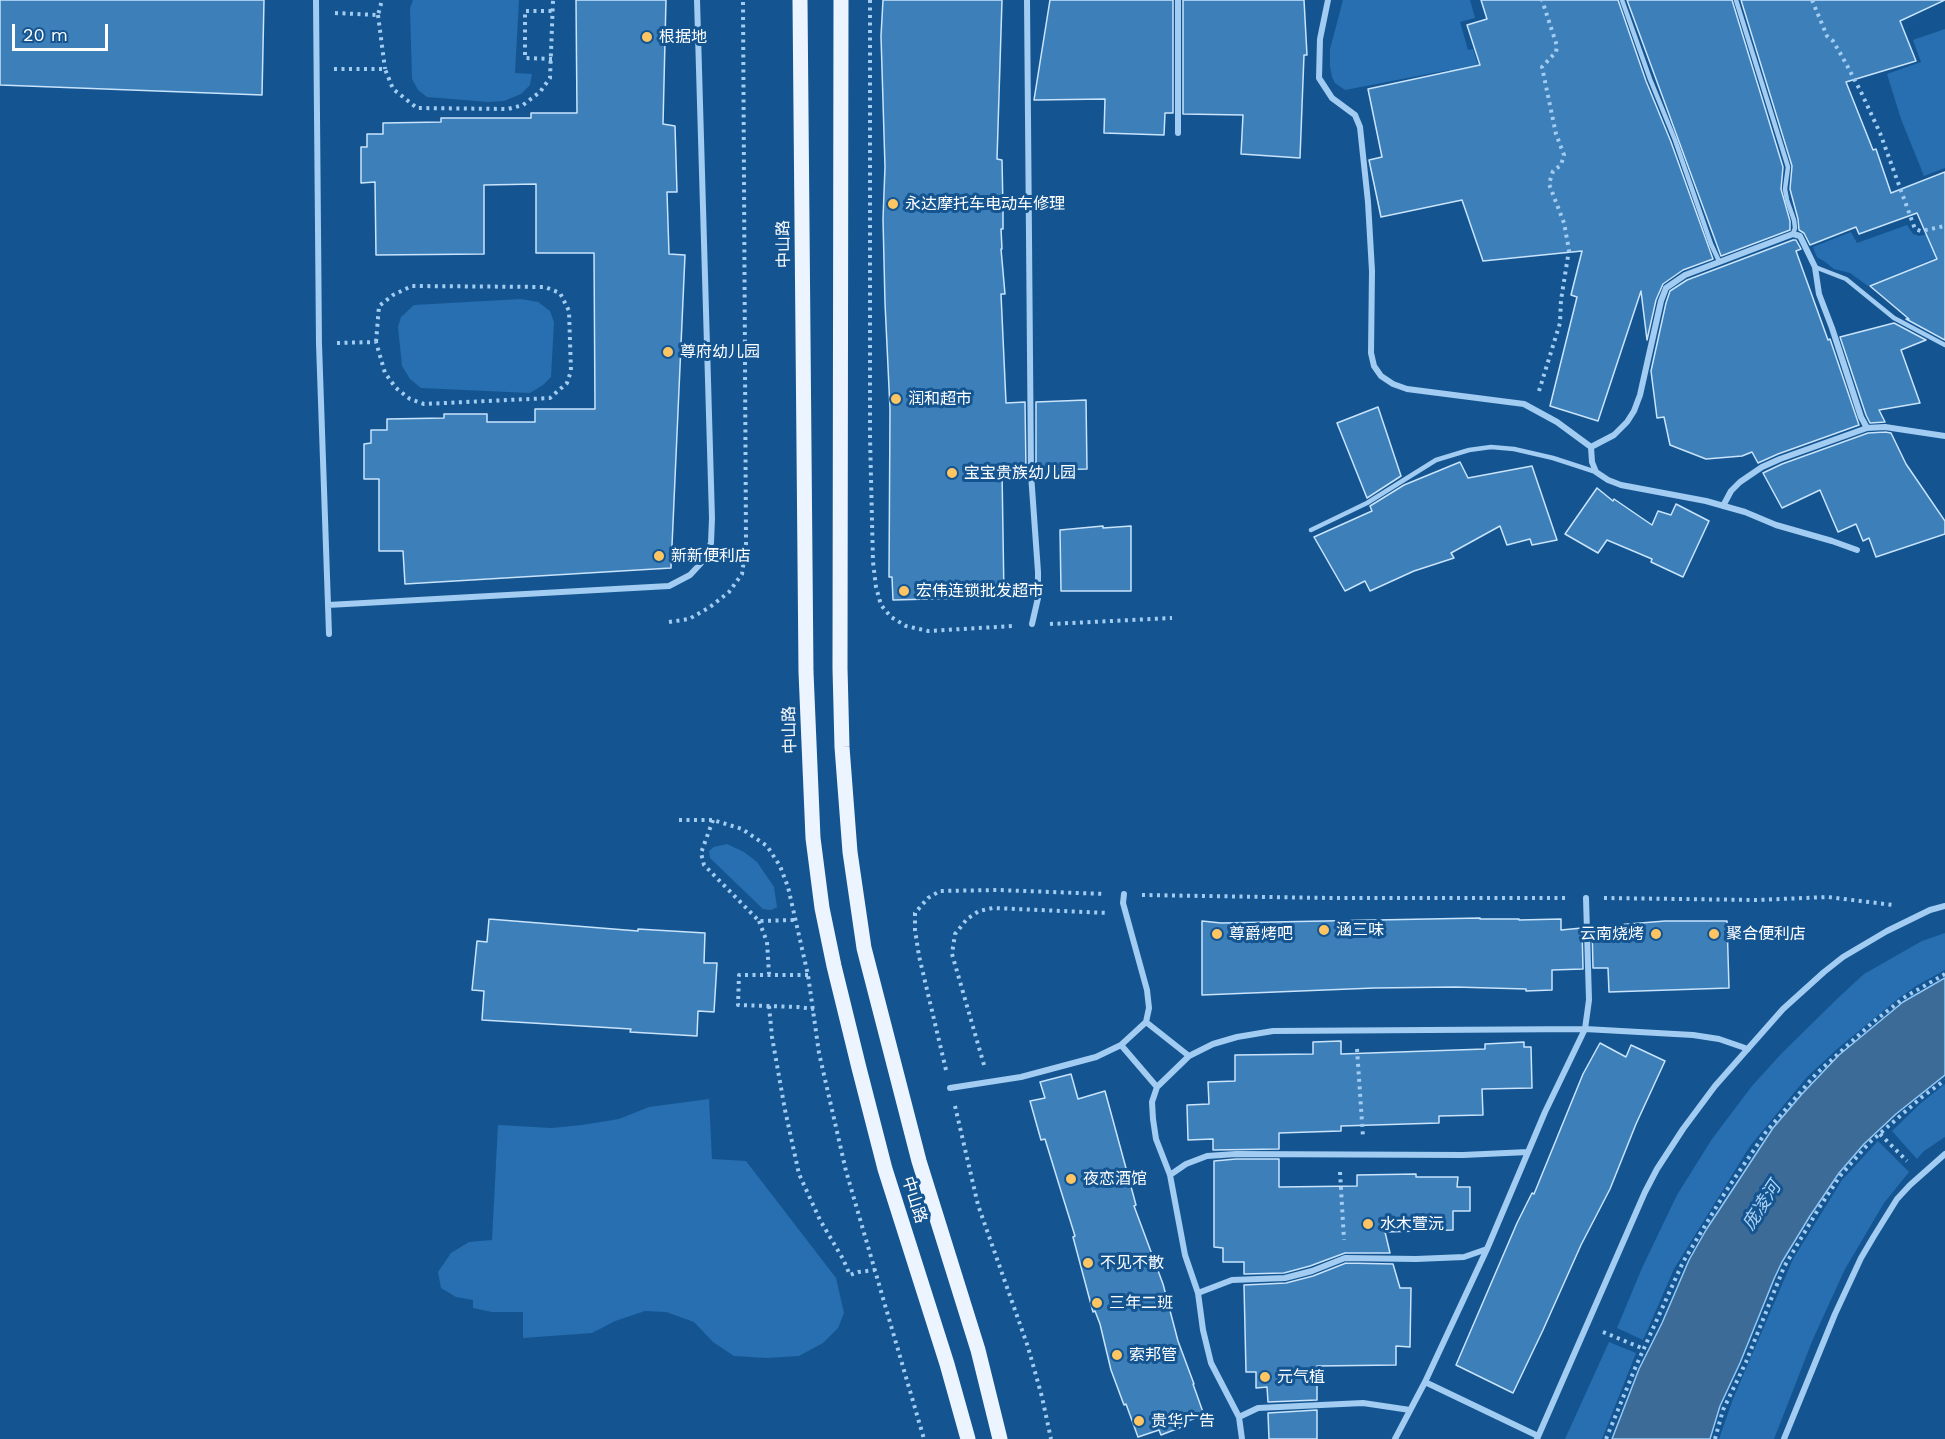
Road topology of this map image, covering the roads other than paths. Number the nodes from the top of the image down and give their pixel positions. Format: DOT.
graph roads {
  1 [pos="316,0"];
  2 [pos="697,0"];
  3 [pos="800,0"];
  4 [pos="841,0"];
  5 [pos="1027,0"];
  6 [pos="1178,0"];
  7 [pos="1328,0"];
  8 [pos="1622,0"];
  9 [pos="1736,0"];
  10 [pos="1178,133"];
  11 [pos="1793,234"];
  12 [pos="1719,261"];
  13 [pos="1815,267"];
  14 [pos="1945,345"];
  15 [pos="1867,428"];
  16 [pos="1945,436"];
  17 [pos="1591,447"];
  18 [pos="1596,472"];
  19 [pos="1723,506"];
  20 [pos="1311,530"];
  21 [pos="1857,550"];
  22 [pos="328,605"];
  23 [pos="1032,624"];
  24 [pos="329,634"];
  25 [pos="1124,894"];
  26 [pos="1586,898"];
  27 [pos="1945,906"];
  28 [pos="1146,1022"];
  29 [pos="1585,1029"];
  30 [pos="1121,1046"];
  31 [pos="1748,1049"];
  32 [pos="1189,1056"];
  33 [pos="1156,1087"];
  34 [pos="950,1088"];
  35 [pos="1528,1152"];
  36 [pos="1945,1154"];
  37 [pos="1170,1174"];
  38 [pos="1487,1249"];
  39 [pos="1198,1293"];
  40 [pos="1425,1382"];
  41 [pos="1410,1410"];
  42 [pos="1239,1417"];
  43 [pos="1538,1438"];
  44 [pos="968,1439"];
  45 [pos="1000,1439"];
  46 [pos="1242,1439"];
  47 [pos="1395,1439"];
  48 [pos="1784,1439"];
  1 -- 22 [label="street"];
  2 -- 22 [label="street"];
  3 -- 44 [label="main road, 中山路"];
  4 -- 45 [label="main road, 中山路"];
  5 -- 23 [label="street"];
  6 -- 10 [label="street"];
  7 -- 17 [label="street"];
  8 -- 12 [label="lane"];
  9 -- 11 [label="lane"];
  11 -- 12 [label="street"];
  11 -- 13 [label="street"];
  12 -- 17 [label="street"];
  13 -- 14 [label="lane"];
  13 -- 15 [label="street"];
  15 -- 16 [label="street"];
  15 -- 19 [label="street"];
  17 -- 18 [label="street"];
  18 -- 19 [label="street"];
  18 -- 20 [label="lane"];
  19 -- 21 [label="street"];
  22 -- 24 [label="street"];
  25 -- 28 [label="street"];
  26 -- 29 [label="street"];
  27 -- 31 [label="street"];
  28 -- 30 [label="street"];
  28 -- 32 [label="street"];
  29 -- 31 [label="street"];
  29 -- 32 [label="street"];
  29 -- 35 [label="street"];
  30 -- 33 [label="street"];
  30 -- 34 [label="street"];
  31 -- 43 [label="street"];
  32 -- 33 [label="street"];
  33 -- 37 [label="street"];
  35 -- 37 [label="street"];
  35 -- 38 [label="street"];
  36 -- 48 [label="street"];
  37 -- 39 [label="street"];
  38 -- 39 [label="street"];
  38 -- 40 [label="street"];
  39 -- 42 [label="street"];
  40 -- 41 [label="street"];
  40 -- 43 [label="street"];
  41 -- 42 [label="street"];
  41 -- 47 [label="street"];
  42 -- 46 [label="street"];
}
